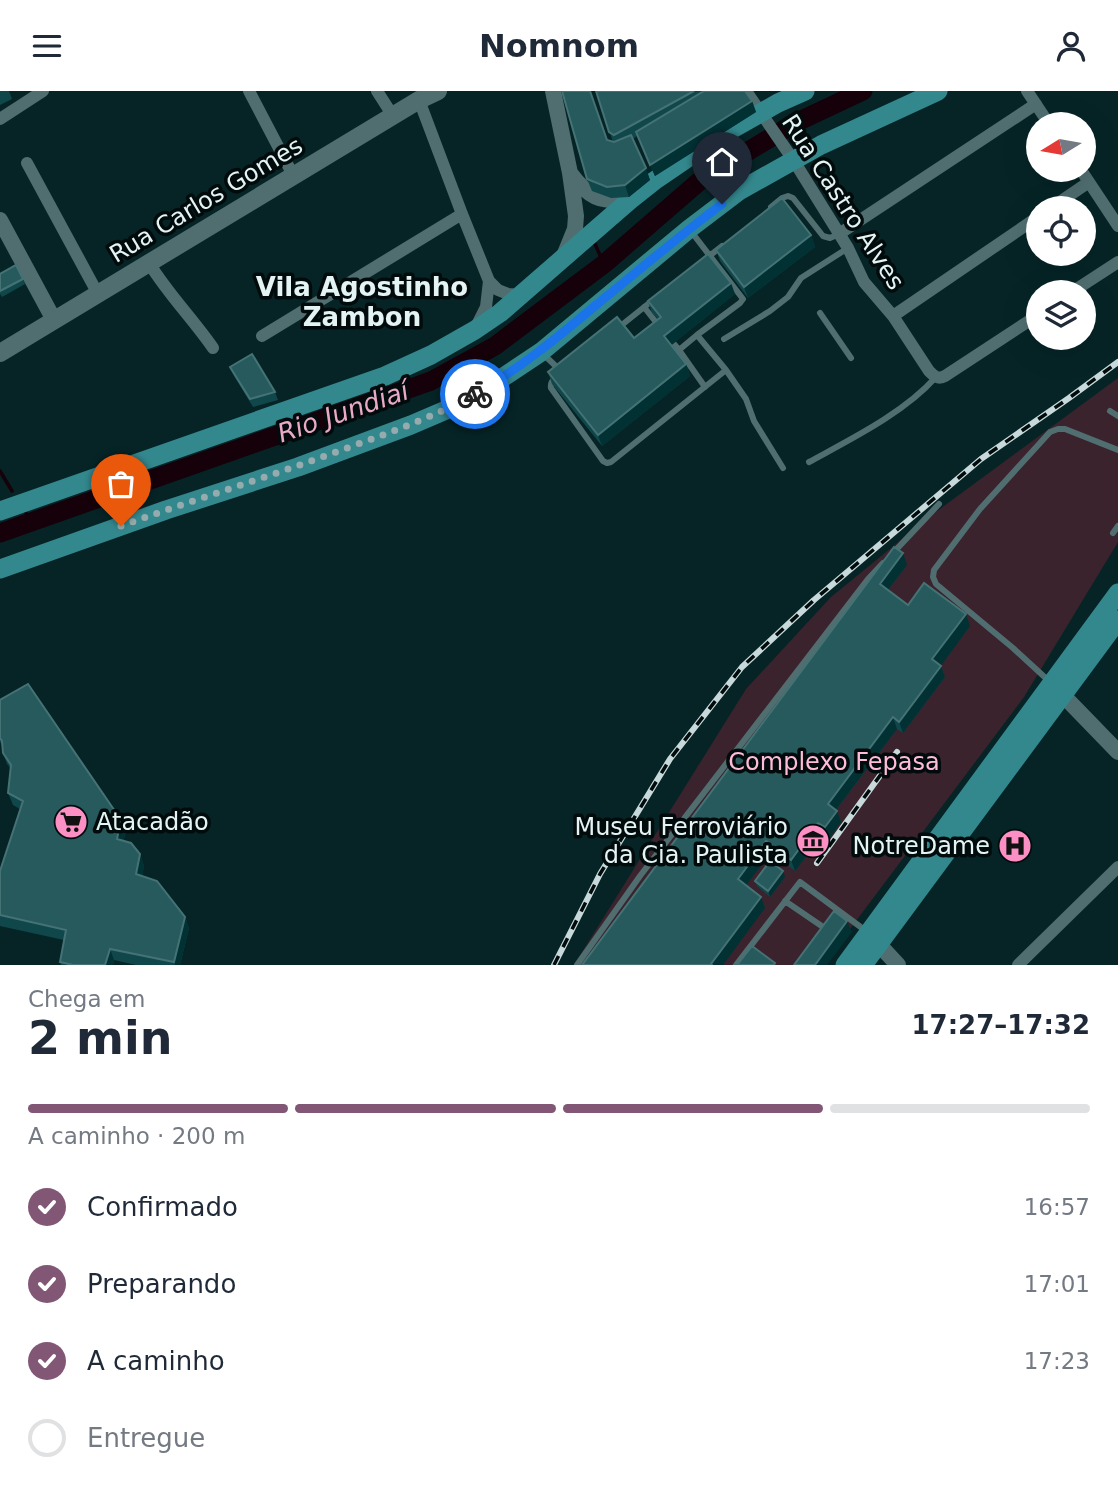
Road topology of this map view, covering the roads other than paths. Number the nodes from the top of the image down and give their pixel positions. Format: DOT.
graph roads {
  1 [pos="43,91"];
  2 [pos="249,91"];
  3 [pos="377,91"];
  4 [pos="438,91"];
  5 [pos="552,91"];
  6 [pos="746,91"];
  7 [pos="805,91"];
  8 [pos="938,91"];
  9 [pos="1027,91"];
  10 [pos="419,100"];
  11 [pos="1036,104"];
  12 [pos="1041,112"];
  13 [pos="393,115"];
  14 [pos="764,117"];
  15 [pos="0,119"];
  16 [pos="791,157"];
  17 [pos="27,163"];
  18 [pos="570,173"];
  19 [pos="293,175"];
  20 [pos="1089,182"];
  21 [pos="1069,196"];
  22 [pos="630,200"];
  23 [pos="609,202"];
  24 [pos="574,207"];
  25 [pos="462,214"];
  26 [pos="761,214"];
  27 [pos="0,220"];
  28 [pos="1026,225"];
  29 [pos="1118,226"];
  30 [pos="689,229"];
  31 [pos="839,234"];
  32 [pos="730,239"];
  33 [pos="848,248"];
  34 [pos="709,255"];
  35 [pos="563,259"];
  36 [pos="1118,262"];
  37 [pos="149,263"];
  38 [pos="699,264"];
  39 [pos="1090,280"];
  40 [pos="489,281"];
  41 [pos="98,294"];
  42 [pos="522,295"];
  43 [pos="655,298"];
  44 [pos="644,307"];
  45 [pos="820,313"];
  46 [pos="893,316"];
  47 [pos="54,320"];
  48 [pos="1026,323"];
  49 [pos="475,330"];
  50 [pos="663,330"];
  51 [pos="614,331"];
  52 [pos="697,335"];
  53 [pos="261,336"];
  54 [pos="724,339"];
  55 [pos="674,344"];
  56 [pos="213,348"];
  57 [pos="679,350"];
  58 [pos="541,352"];
  59 [pos="0,353"];
  60 [pos="851,358"];
  61 [pos="573,364"];
  62 [pos="726,370"];
  63 [pos="563,372"];
  64 [pos="933,374"];
  65 [pos="705,387"];
  66 [pos="1111,411"];
  67 [pos="1118,416"];
  68 [pos="1118,450"];
  69 [pos="809,462"];
  70 [pos="783,468"];
  71 [pos="939,504"];
  72 [pos="0,510"];
  73 [pos="1118,526"];
  74 [pos="1113,533"];
  75 [pos="0,569"];
  76 [pos="1118,593"];
  77 [pos="1118,619"];
  78 [pos="1057,689"];
  79 [pos="1118,752"];
  80 [pos="1118,867"];
  81 [pos="785,901"];
  82 [pos="840,910"];
  83 [pos="826,929"];
  84 [pos="819,938"];
  85 [pos="873,938"];
  86 [pos="577,965"];
  87 [pos="736,965"];
  88 [pos="845,965"];
  89 [pos="863,965"];
  90 [pos="898,965"];
  91 [pos="1018,965"];
  1 -- 15 [label="street"];
  2 -- 19 [label="street"];
  3 -- 13 [label="street"];
  4 -- 10 [label="main road, Rua Carlos Gomes"];
  5 -- 18 [label="street"];
  6 -- 14 [label="street, Rua Castro Alves"];
  7 -- 14 [label="main road"];
  8 -- 16 [label="main road"];
  9 -- 11 [label="street"];
  10 -- 13 [label="main road, Rua Carlos Gomes"];
  10 -- 25 [label="street"];
  11 -- 12 [label="street"];
  11 -- 31 [label="street"];
  13 -- 19 [label="main road, Rua Carlos Gomes"];
  14 -- 16 [label="street, Rua Castro Alves"];
  14 -- 22 [label="main road"];
  16 -- 30 [label="main road"];
  16 -- 31 [label="street, Rua Castro Alves"];
  17 -- 41 [label="street"];
  18 -- 23 [label="street"];
  18 -- 24 [label="street"];
  19 -- 37 [label="main road, Rua Carlos Gomes"];
  20 -- 21 [label="street"];
  20 -- 29 [label="street"];
  22 -- 23 [label="street"];
  22 -- 35 [label="main road"];
  23 -- 24 [label="street"];
  24 -- 35 [label="street"];
  25 -- 40 [label="street"];
  25 -- 53 [label="street"];
  26 -- 31 [label="lane"];
  27 -- 47 [label="street"];
  28 -- 46 [label="street"];
  30 -- 34 [label="lane"];
  30 -- 58 [label="main road"];
  31 -- 33 [label="street, Rua Castro Alves"];
  32 -- 34 [label="lane"];
  33 -- 46 [label="street, Rua Castro Alves"];
  33 -- 54 [label="lane"];
  34 -- 38 [label="lane"];
  34 -- 52 [label="lane"];
  35 -- 42 [label="main road"];
  36 -- 39 [label="street"];
  37 -- 41 [label="main road, Rua Carlos Gomes"];
  37 -- 56 [label="street"];
  40 -- 42 [label="street"];
  40 -- 49 [label="street"];
  41 -- 47 [label="main road, Rua Carlos Gomes"];
  42 -- 49 [label="main road"];
  43 -- 44 [label="lane"];
  44 -- 50 [label="lane"];
  44 -- 51 [label="lane"];
  45 -- 60 [label="lane"];
  46 -- 64 [label="street, Rua Castro Alves"];
  47 -- 59 [label="main road, Rua Carlos Gomes"];
  48 -- 64 [label="street"];
  49 -- 72 [label="main road"];
  52 -- 57 [label="lane"];
  52 -- 62 [label="lane"];
  55 -- 57 [label="lane"];
  57 -- 65 [label="lane"];
  58 -- 63 [label="lane"];
  58 -- 75 [label="main road"];
  61 -- 63 [label="lane"];
  62 -- 65 [label="lane"];
  62 -- 70 [label="lane"];
  63 -- 65 [label="lane"];
  64 -- 69 [label="lane"];
  66 -- 67 [label="lane"];
  68 -- 78 [label="lane"];
  71 -- 86 [label="lane"];
  73 -- 74 [label="lane"];
  76 -- 78 [label="main road"];
  77 -- 78 [label="main road"];
  78 -- 79 [label="street"];
  78 -- 85 [label="main road"];
  80 -- 91 [label="street"];
  81 -- 82 [label="lane"];
  81 -- 83 [label="lane"];
  81 -- 87 [label="lane"];
  82 -- 83 [label="lane"];
  82 -- 85 [label="lane"];
  83 -- 84 [label="lane"];
  85 -- 88 [label="main road"];
  85 -- 89 [label="main road"];
  85 -- 90 [label="street"];
}
